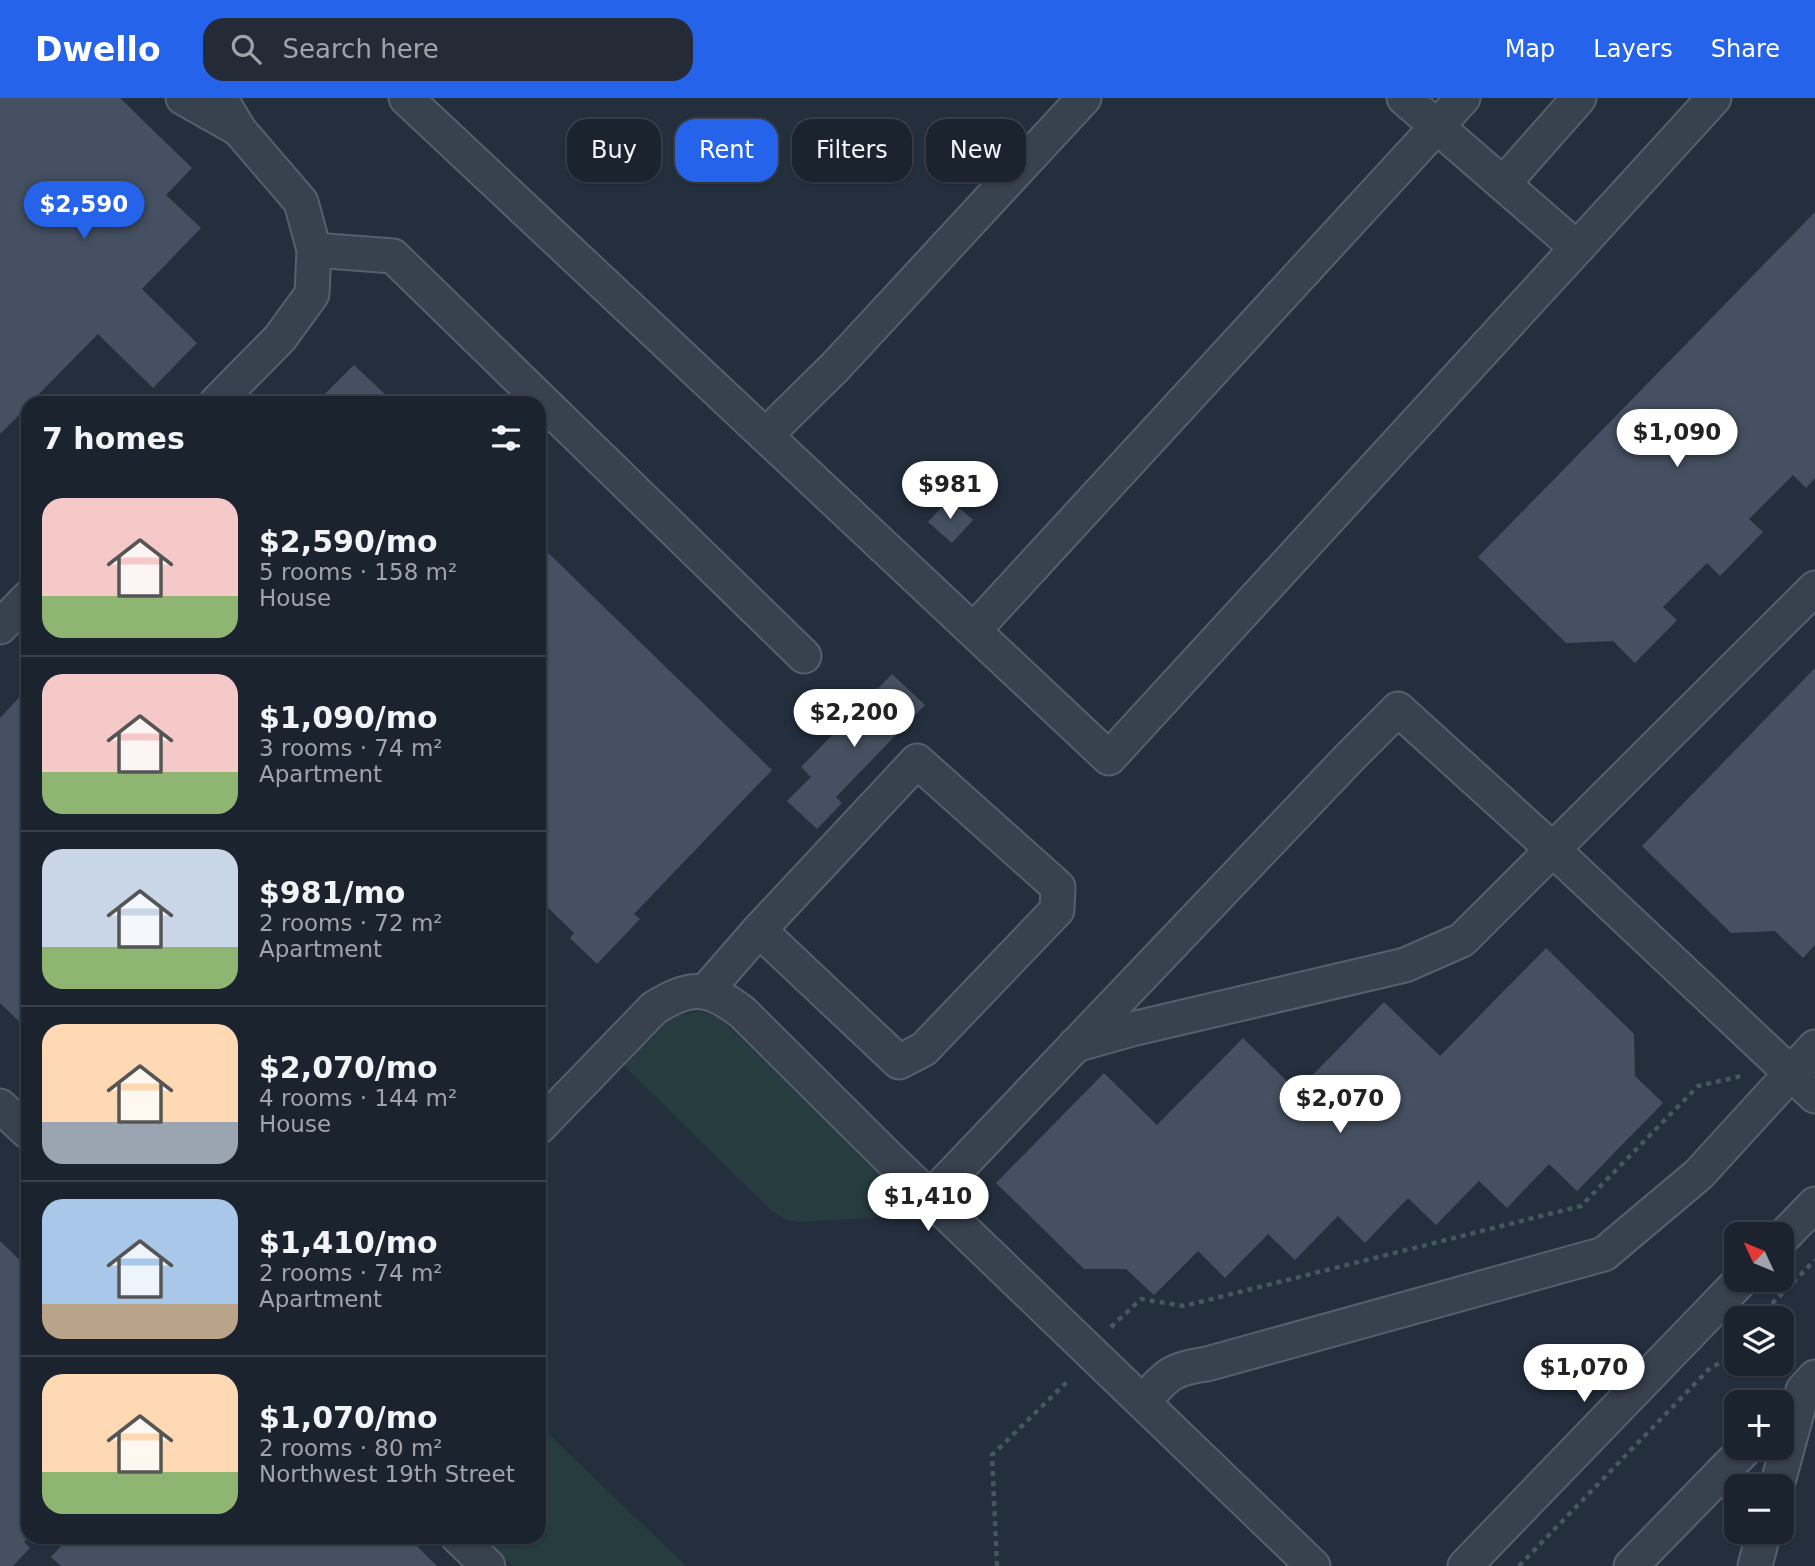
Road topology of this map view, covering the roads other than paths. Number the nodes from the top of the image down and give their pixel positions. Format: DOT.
graph roads {
  1 [pos="183,98"];
  2 [pos="220,98"];
  3 [pos="407,98"];
  4 [pos="1084,98"];
  5 [pos="1404,98"];
  6 [pos="1463,98"];
  7 [pos="1579,98"];
  8 [pos="1714,98"];
  9 [pos="1436,127"];
  10 [pos="240,131"];
  11 [pos="1503,184"];
  12 [pos="1577,248"];
  13 [pos="313,250"];
  14 [pos="223,396"];
  15 [pos="537,396"];
  16 [pos="546,405"];
  17 [pos="766,435"];
  18 [pos="1815,588"];
  19 [pos="21,605"];
  20 [pos="0,627"];
  21 [pos="974,631"];
  22 [pos="804,656"];
  23 [pos="1553,850"];
  24 [pos="760,930"];
  25 [pos="706,991"];
  26 [pos="1074,1045"];
  27 [pos="1815,1047"];
  28 [pos="1791,1072"];
  29 [pos="1815,1096"];
  30 [pos="0,1106"];
  31 [pos="546,1120"];
  32 [pos="21,1126"];
  33 [pos="930,1198"];
  34 [pos="1815,1204"];
  35 [pos="1794,1226"];
  36 [pos="1729,1292"];
  37 [pos="1800,1393"];
  38 [pos="1143,1402"];
  39 [pos="1734,1460"];
  40 [pos="1780,1474"];
  41 [pos="465,1544"];
  42 [pos="1761,1544"];
  43 [pos="488,1566"];
  44 [pos="1314,1566"];
  45 [pos="1465,1566"];
  46 [pos="1632,1566"];
  47 [pos="1755,1566"];
  1 -- 10 [label="street"];
  2 -- 10 [label="street"];
  3 -- 17 [label="street"];
  4 -- 17 [label="street"];
  5 -- 9 [label="street"];
  6 -- 9 [label="street"];
  7 -- 11 [label="street"];
  8 -- 12 [label="street"];
  9 -- 11 [label="street"];
  9 -- 21 [label="street"];
  10 -- 13 [label="street"];
  11 -- 12 [label="street"];
  12 -- 21 [label="street"];
  13 -- 14 [label="street"];
  13 -- 15 [label="street"];
  16 -- 22 [label="street"];
  17 -- 21 [label="street"];
  18 -- 23 [label="street"];
  19 -- 20 [label="street"];
  23 -- 26 [label="street"];
  23 -- 26 [label="street"];
  23 -- 28 [label="street"];
  24 -- 24 [label="street"];
  24 -- 25 [label="street"];
  25 -- 31 [label="street"];
  25 -- 33 [label="street"];
  26 -- 33 [label="street"];
  27 -- 28 [label="street"];
  28 -- 29 [label="street"];
  28 -- 38 [label="street"];
  30 -- 32 [label="street"];
  33 -- 38 [label="street"];
  34 -- 35 [label="street"];
  36 -- 45 [label="street"];
  37 -- 40 [label="street"];
  38 -- 44 [label="street"];
  39 -- 46 [label="street"];
  41 -- 43 [label="street"];
  42 -- 47 [label="street"];
}
